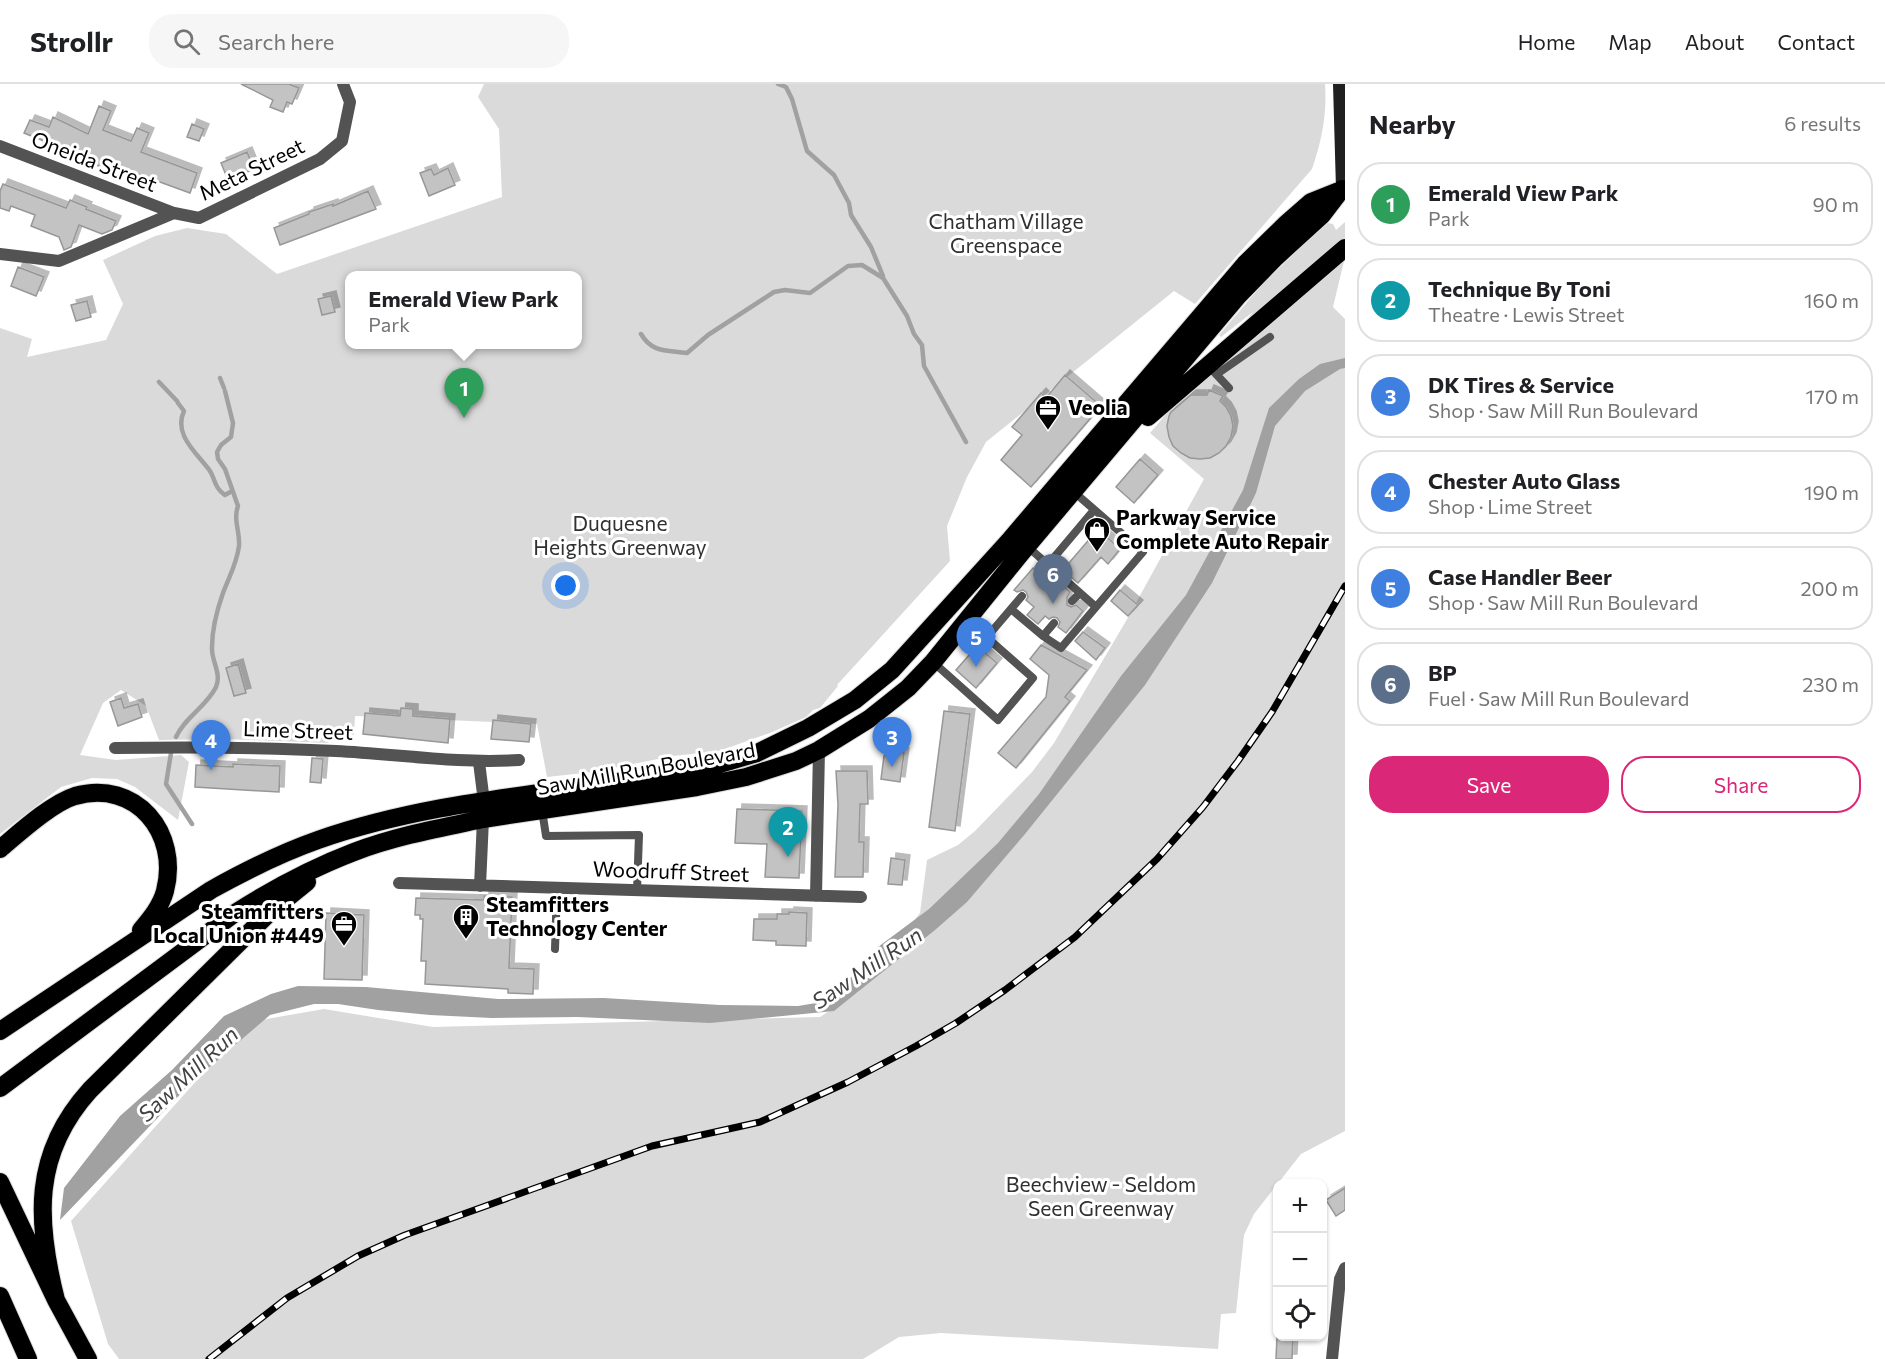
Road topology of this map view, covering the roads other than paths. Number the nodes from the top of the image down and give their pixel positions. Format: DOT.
graph roads {
  1 [pos="344,84"];
  2 [pos="1339,84"];
  3 [pos="0,146"];
  4 [pos="1344,192"];
  5 [pos="174,213"];
  6 [pos="1345,248"];
  7 [pos="0,254"];
  8 [pos="1270,337"];
  9 [pos="1213,370"];
  10 [pos="1228,388"];
  11 [pos="1106,453"];
  12 [pos="1073,492"];
  13 [pos="1094,510"];
  14 [pos="1027,546"];
  15 [pos="1048,565"];
  16 [pos="1040,574"];
  17 [pos="1080,593"];
  18 [pos="1022,596"];
  19 [pos="1072,602"];
  20 [pos="1096,607"];
  21 [pos="1011,609"];
  22 [pos="967,620"];
  23 [pos="1054,623"];
  24 [pos="1043,636"];
  25 [pos="987,637"];
  26 [pos="933,662"];
  27 [pos="832,715"];
  28 [pos="116,748"];
  29 [pos="819,750"];
  30 [pos="519,760"];
  31 [pos="479,762"];
  32 [pos="484,810"];
  33 [pos="542,810"];
  34 [pos="0,849"];
  35 [pos="354,852"];
  36 [pos="399,883"];
  37 [pos="480,886"];
  38 [pos="557,888"];
  39 [pos="637,890"];
  40 [pos="816,896"];
  41 [pos="861,897"];
  42 [pos="130,943"];
  43 [pos="555,949"];
  44 [pos="0,1031"];
  45 [pos="0,1088"];
  46 [pos="0,1182"];
  47 [pos="1345,1268"];
  48 [pos="0,1296"];
  49 [pos="56,1300"];
  50 [pos="1340,1316"];
  51 [pos="28,1359"];
  52 [pos="88,1359"];
  53 [pos="1332,1359"];
  1 -- 5 [label="street, Meta Street"];
  2 -- 4 [label="street"];
  3 -- 5 [label="street, Oneida Street"];
  4 -- 11 [label="highway, Saw Mill Run Boulevard"];
  4 -- 27 [label="highway, Saw Mill Run Boulevard"];
  5 -- 7 [label="street, Meta Street"];
  6 -- 9 [label="highway"];
  8 -- 9 [label="lane"];
  9 -- 10 [label="lane"];
  9 -- 11 [label="highway"];
  11 -- 12 [label="highway, Saw Mill Run Boulevard"];
  12 -- 13 [label="lane"];
  12 -- 14 [label="highway, Saw Mill Run Boulevard"];
  13 -- 15 [label="lane"];
  13 -- 20 [label="lane"];
  14 -- 15 [label="lane"];
  14 -- 22 [label="highway, Saw Mill Run Boulevard"];
  15 -- 16 [label="lane"];
  15 -- 17 [label="lane"];
  17 -- 19 [label="lane"];
  17 -- 20 [label="lane"];
  18 -- 21 [label="lane"];
  20 -- 24 [label="lane"];
  21 -- 24 [label="lane"];
  21 -- 25 [label="lane"];
  22 -- 25 [label="lane"];
  22 -- 26 [label="highway, Saw Mill Run Boulevard"];
  23 -- 24 [label="lane"];
  25 -- 26 [label="lane"];
  26 -- 29 [label="highway, Saw Mill Run Boulevard"];
  27 -- 29 [label="highway"];
  27 -- 32 [label="highway, Saw Mill Run Boulevard"];
  28 -- 31 [label="street, Lime Street"];
  29 -- 33 [label="highway, Saw Mill Run Boulevard"];
  29 -- 40 [label="street"];
  30 -- 31 [label="street, Lime Street"];
  31 -- 32 [label="street"];
  32 -- 33 [label="highway, Saw Mill Run Boulevard"];
  32 -- 35 [label="highway, Saw Mill Run Boulevard"];
  32 -- 37 [label="street"];
  32 -- 42 [label="highway, Saw Mill Run Boulevard"];
  33 -- 39 [label="lane"];
  34 -- 42 [label="highway"];
  35 -- 45 [label="highway, Saw Mill Run Boulevard"];
  35 -- 49 [label="highway"];
  36 -- 37 [label="street, Woodruff Street"];
  37 -- 38 [label="street, Woodruff Street"];
  38 -- 39 [label="street, Woodruff Street"];
  38 -- 43 [label="lane"];
  39 -- 40 [label="street, Woodruff Street"];
  40 -- 41 [label="street, Woodruff Street"];
  42 -- 44 [label="highway, Saw Mill Run Boulevard"];
  46 -- 49 [label="highway"];
  47 -- 50 [label="street"];
  48 -- 51 [label="highway"];
  49 -- 52 [label="highway"];
  50 -- 53 [label="street"];
}
